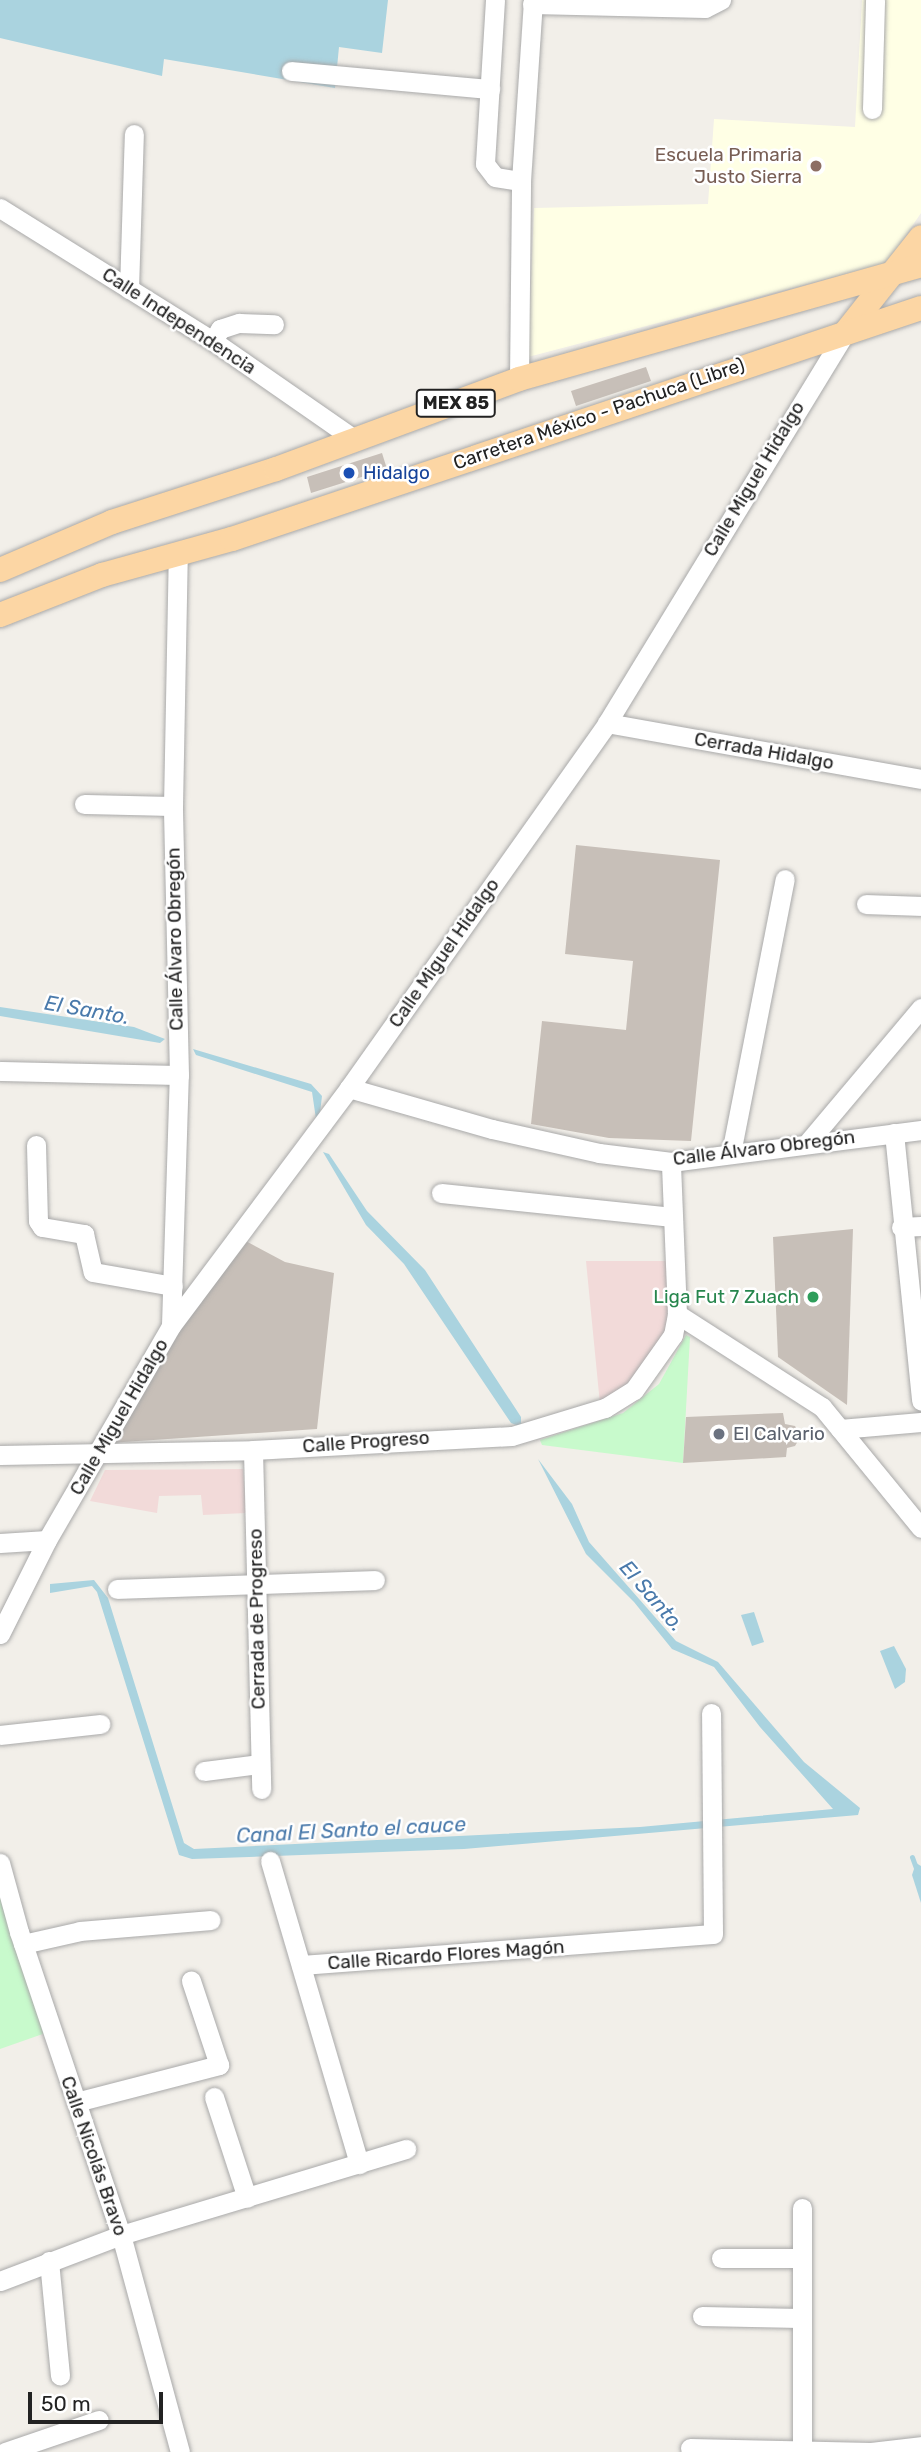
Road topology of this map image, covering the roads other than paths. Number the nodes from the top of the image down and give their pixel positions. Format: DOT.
graph roads {
  1 [pos="495,0"];
  2 [pos="721,0"];
  3 [pos="875,0"];
  4 [pos="532,2"];
  5 [pos="290,71"];
  6 [pos="490,89"];
  7 [pos="872,109"];
  8 [pos="134,134"];
  9 [pos="521,181"];
  10 [pos="0,208"];
  11 [pos="921,237"];
  12 [pos="921,265"];
  13 [pos="892,274"];
  14 [pos="130,289"];
  15 [pos="921,308"];
  16 [pos="274,324"];
  17 [pos="845,333"];
  18 [pos="213,341"];
  19 [pos="519,379"];
  20 [pos="354,439"];
  21 [pos="178,552"];
  22 [pos="0,570"];
  23 [pos="0,615"];
  24 [pos="607,723"];
  25 [pos="921,779"];
  26 [pos="84,804"];
  27 [pos="173,806"];
  28 [pos="785,879"];
  29 [pos="866,904"];
  30 [pos="921,906"];
  31 [pos="921,1007"];
  32 [pos="0,1071"];
  33 [pos="179,1075"];
  34 [pos="349,1088"];
  35 [pos="921,1130"];
  36 [pos="894,1133"];
  37 [pos="809,1141"];
  38 [pos="36,1145"];
  39 [pos="731,1153"];
  40 [pos="671,1162"];
  41 [pos="441,1193"];
  42 [pos="673,1217"];
  43 [pos="911,1226"];
  44 [pos="173,1286"];
  45 [pos="677,1314"];
  46 [pos="171,1326"];
  47 [pos="917,1336"];
  48 [pos="921,1401"];
  49 [pos="921,1422"];
  50 [pos="840,1429"];
  51 [pos="253,1450"];
  52 [pos="98,1453"];
  53 [pos="0,1455"];
  54 [pos="921,1528"];
  55 [pos="47,1540"];
  56 [pos="0,1543"];
  57 [pos="375,1580"];
  58 [pos="256,1582"];
  59 [pos="117,1589"];
  60 [pos="0,1634"];
  61 [pos="711,1713"];
  62 [pos="100,1724"];
  63 [pos="0,1735"];
  64 [pos="259,1764"];
  65 [pos="204,1771"];
  66 [pos="261,1788"];
  67 [pos="270,1861"];
  68 [pos="0,1863"];
  69 [pos="211,1920"];
  70 [pos="23,1944"];
  71 [pos="301,1965"];
  72 [pos="191,1981"];
  73 [pos="214,2097"];
  74 [pos="76,2102"];
  75 [pos="406,2149"];
  76 [pos="359,2164"];
  77 [pos="247,2198"];
  78 [pos="802,2208"];
  79 [pos="121,2235"];
  80 [pos="721,2258"];
  81 [pos="801,2258"];
  82 [pos="49,2261"];
  83 [pos="0,2281"];
  84 [pos="702,2316"];
  85 [pos="800,2318"];
  86 [pos="60,2375"];
  87 [pos="99,2420"];
  88 [pos="921,2446"];
  89 [pos="690,2448"];
  90 [pos="749,2451"];
  91 [pos="802,2451"];
  92 [pos="5,2452"];
  93 [pos="180,2452"];
  94 [pos="871,2452"];
  1 -- 6 [label="street"];
  2 -- 4 [label="street"];
  3 -- 7 [label="street"];
  4 -- 9 [label="street"];
  5 -- 6 [label="street"];
  6 -- 9 [label="street"];
  8 -- 14 [label="street"];
  9 -- 19 [label="street"];
  10 -- 14 [label="street, Calle Independencia"];
  11 -- 13 [label="main road, Calle Miguel Hidalgo"];
  12 -- 13 [label="main road, MEX 85"];
  13 -- 17 [label="main road, Calle Miguel Hidalgo"];
  13 -- 19 [label="main road, MEX 85"];
  14 -- 18 [label="street, Calle Independencia"];
  15 -- 17 [label="main road, Carretera México - Pachuca (Libre)"];
  16 -- 18 [label="street"];
  17 -- 21 [label="main road, Carretera México - Pachuca (Libre)"];
  17 -- 24 [label="street, Calle Miguel Hidalgo"];
  18 -- 20 [label="street, Calle Independencia"];
  19 -- 20 [label="main road, MEX 85"];
  20 -- 22 [label="main road, MEX 85"];
  21 -- 23 [label="main road, Carretera México - Pachuca (Libre)"];
  21 -- 27 [label="street, Calle Álvaro Obregón"];
  24 -- 25 [label="street, Cerrada Hidalgo"];
  24 -- 34 [label="street, Calle Miguel Hidalgo"];
  26 -- 27 [label="street"];
  27 -- 33 [label="street, Calle Álvaro Obregón"];
  28 -- 39 [label="street"];
  29 -- 30 [label="street"];
  31 -- 37 [label="street"];
  32 -- 33 [label="street"];
  33 -- 44 [label="street, Calle Álvaro Obregón"];
  34 -- 40 [label="street, Calle Álvaro Obregón"];
  34 -- 46 [label="street, Calle Miguel Hidalgo"];
  35 -- 36 [label="street, Calle Álvaro Obregón"];
  36 -- 37 [label="street, Calle Álvaro Obregón"];
  36 -- 43 [label="street"];
  37 -- 39 [label="street, Calle Álvaro Obregón"];
  38 -- 44 [label="street"];
  39 -- 40 [label="street, Calle Álvaro Obregón"];
  40 -- 42 [label="street, Calle Progreso"];
  41 -- 42 [label="street"];
  42 -- 45 [label="street, Calle Progreso"];
  43 -- 47 [label="street"];
  44 -- 46 [label="street, Calle Álvaro Obregón"];
  45 -- 50 [label="street"];
  45 -- 51 [label="street, Calle Progreso"];
  46 -- 52 [label="street, Calle Miguel Hidalgo"];
  47 -- 48 [label="street"];
  49 -- 50 [label="street"];
  50 -- 54 [label="street"];
  51 -- 52 [label="street, Calle Progreso"];
  51 -- 58 [label="street, Cerrada de Progreso"];
  52 -- 53 [label="street, Calle Progreso"];
  52 -- 55 [label="street, Calle Miguel Hidalgo"];
  55 -- 56 [label="street"];
  55 -- 60 [label="street, Calle Miguel Hidalgo"];
  57 -- 58 [label="street"];
  58 -- 59 [label="street"];
  58 -- 64 [label="street, Cerrada de Progreso"];
  61 -- 71 [label="street, Calle Ricardo Flores Magón"];
  62 -- 63 [label="street"];
  64 -- 65 [label="street"];
  64 -- 66 [label="street, Cerrada de Progreso"];
  67 -- 71 [label="street"];
  68 -- 70 [label="street, Calle Nicolás Bravo"];
  69 -- 70 [label="street"];
  70 -- 74 [label="street, Calle Nicolás Bravo"];
  71 -- 76 [label="street, Calle Ricardo Flores Magón"];
  72 -- 74 [label="street"];
  73 -- 77 [label="street"];
  74 -- 79 [label="street, Calle Nicolás Bravo"];
  75 -- 76 [label="street"];
  76 -- 77 [label="street"];
  77 -- 79 [label="street"];
  78 -- 81 [label="street"];
  79 -- 82 [label="street"];
  79 -- 93 [label="street, Calle Nicolás Bravo"];
  80 -- 81 [label="street"];
  81 -- 85 [label="street"];
  82 -- 83 [label="street"];
  82 -- 86 [label="street"];
  84 -- 85 [label="street"];
  85 -- 91 [label="street"];
  87 -- 92 [label="street"];
  88 -- 94 [label="street"];
  89 -- 90 [label="street"];
  90 -- 91 [label="street"];
  91 -- 94 [label="street"];
}
